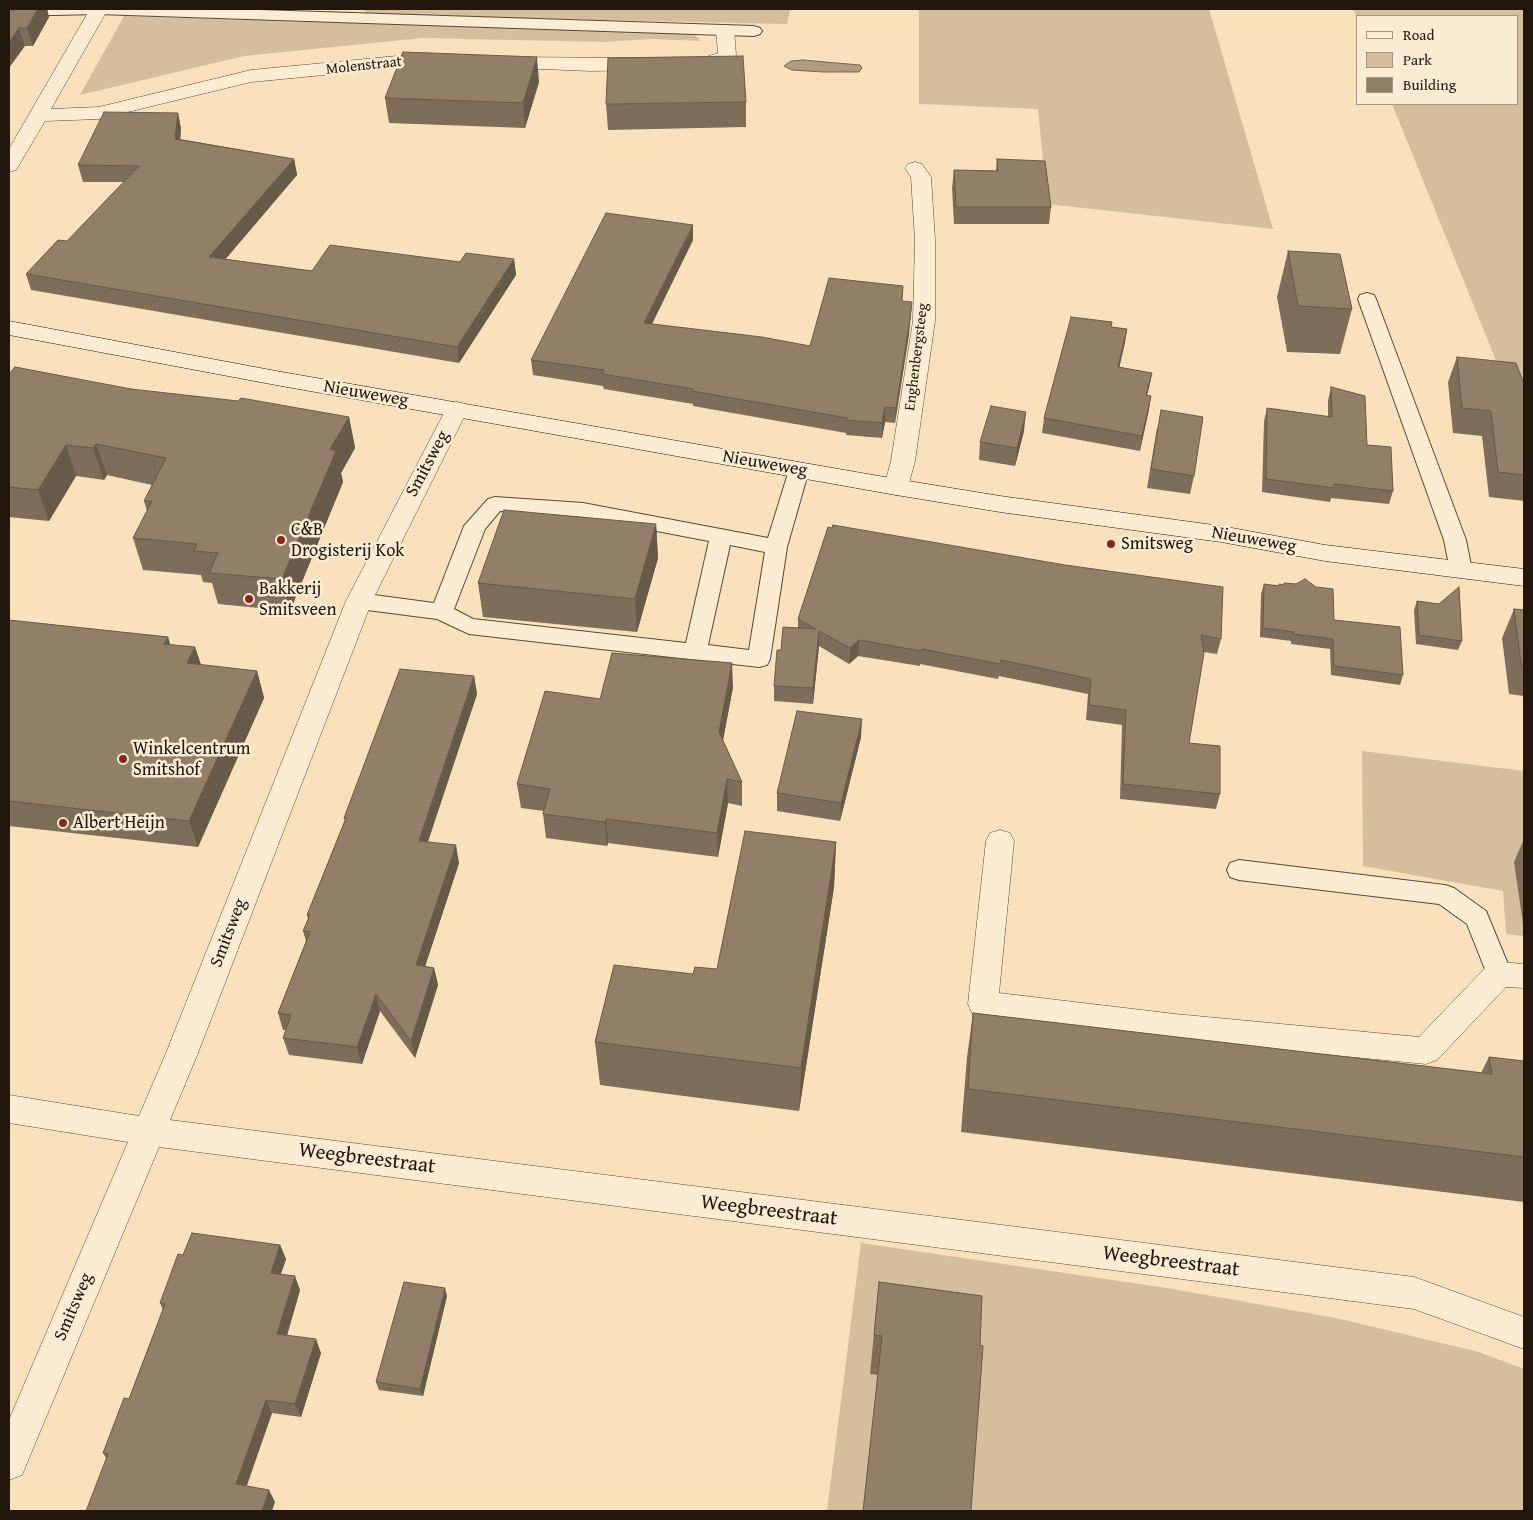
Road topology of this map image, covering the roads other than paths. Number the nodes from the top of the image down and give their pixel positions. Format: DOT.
graph roads {
  1 [pos="99,9"];
  2 [pos="9,11"];
  3 [pos="725,30"];
  4 [pos="754,31"];
  5 [pos="456,61"];
  6 [pos="484,62"];
  7 [pos="38,115"];
  8 [pos="9,166"];
  9 [pos="915,168"];
  10 [pos="1367,299"];
  11 [pos="9,328"];
  12 [pos="457,409"];
  13 [pos="799,470"];
  14 [pos="896,487"];
  15 [pos="721,536"];
  16 [pos="776,547"];
  17 [pos="1461,570"];
  18 [pos="1524,578"];
  19 [pos="359,601"];
  20 [pos="442,612"];
  21 [pos="695,652"];
  22 [pos="1000,841"];
  23 [pos="1239,870"];
  24 [pos="1512,975"];
  25 [pos="9,1109"];
  26 [pos="147,1131"];
  27 [pos="1524,1333"];
  28 [pos="9,1462"];
  1 -- 2 [label="lane"];
  1 -- 3 [label="lane"];
  1 -- 7 [label="street"];
  3 -- 4 [label="lane"];
  3 -- 6 [label="street"];
  5 -- 7 [label="street, Molenstraat"];
  7 -- 8 [label="street"];
  9 -- 14 [label="street, Enghenbergsteeg"];
  10 -- 17 [label="lane"];
  11 -- 12 [label="street, Nieuweweg"];
  12 -- 13 [label="street, Nieuweweg"];
  12 -- 19 [label="street, Smitsweg"];
  13 -- 14 [label="street, Nieuweweg"];
  13 -- 16 [label="lane"];
  14 -- 17 [label="street, Nieuweweg"];
  15 -- 16 [label="lane"];
  15 -- 20 [label="lane"];
  15 -- 21 [label="lane"];
  16 -- 21 [label="lane"];
  17 -- 18 [label="street, Nieuweweg"];
  19 -- 20 [label="lane"];
  19 -- 26 [label="street, Smitsweg"];
  20 -- 21 [label="lane"];
  22 -- 24 [label="street"];
  23 -- 24 [label="lane"];
  25 -- 26 [label="street, Weegbreestraat"];
  26 -- 27 [label="street, Weegbreestraat"];
  26 -- 28 [label="street, Smitsweg"];
}
